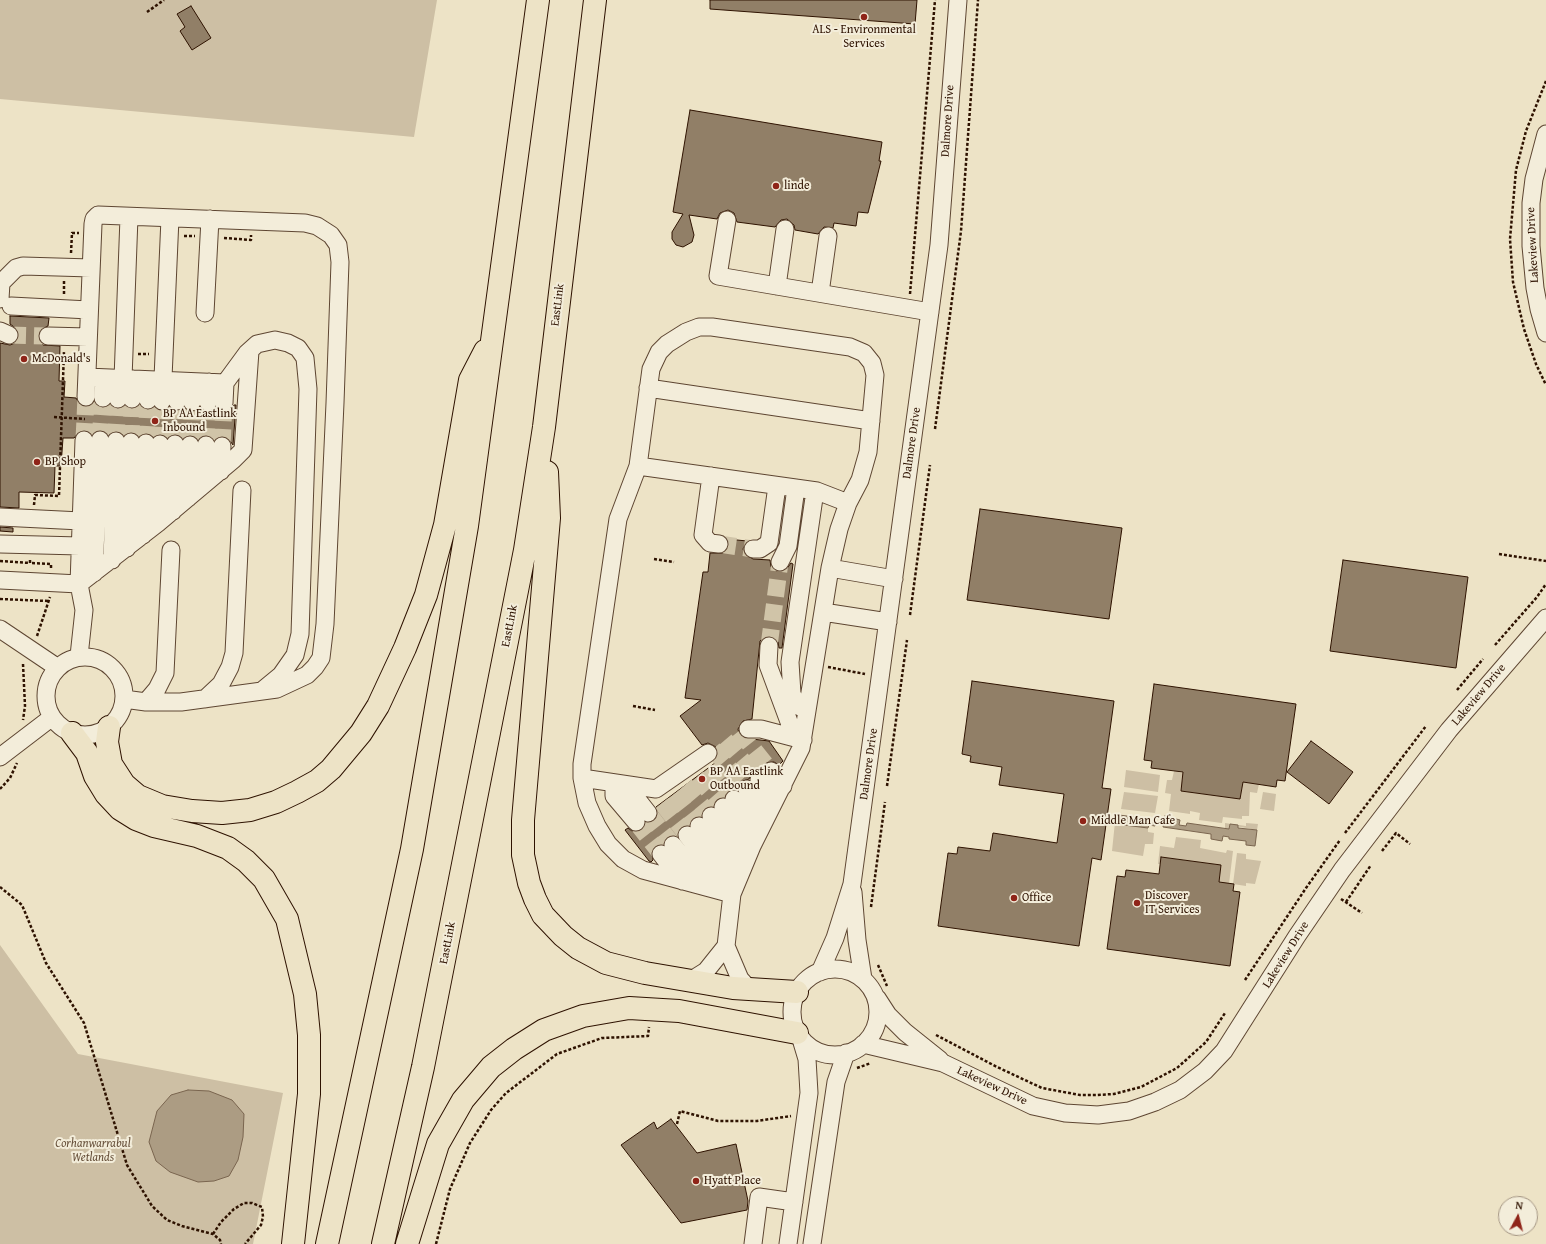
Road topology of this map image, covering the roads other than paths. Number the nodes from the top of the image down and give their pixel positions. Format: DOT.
graph roads {
  1 [pos="538,0"];
  2 [pos="595,0"];
  3 [pos="958,0"];
  4 [pos="1546,134"];
  5 [pos="130,217"];
  6 [pos="170,218"];
  7 [pos="210,220"];
  8 [pos="727,220"];
  9 [pos="785,229"];
  10 [pos="828,236"];
  11 [pos="91,272"];
  12 [pos="777,286"];
  13 [pos="820,293"];
  14 [pos="4,302"];
  15 [pos="89,310"];
  16 [pos="930,312"];
  17 [pos="205,313"];
  18 [pos="1546,333"];
  19 [pos="48,336"];
  20 [pos="494,336"];
  21 [pos="88,337"];
  22 [pos="250,351"];
  23 [pos="153,380"];
  24 [pos="648,388"];
  25 [pos="155,400"];
  26 [pos="871,421"];
  27 [pos="544,427"];
  28 [pos="153,443"];
  29 [pos="638,466"];
  30 [pos="221,471"];
  31 [pos="711,476"];
  32 [pos="204,484"];
  33 [pos="787,487"];
  34 [pos="242,490"];
  35 [pos="815,491"];
  36 [pos="188,498"];
  37 [pos="848,503"];
  38 [pos="173,511"];
  39 [pos="0,517"];
  40 [pos="81,521"];
  41 [pos="158,523"];
  42 [pos="143,535"];
  43 [pos="0,544"];
  44 [pos="719,544"];
  45 [pos="80,546"];
  46 [pos="127,548"];
  47 [pos="753,549"];
  48 [pos="171,550"];
  49 [pos="112,560"];
  50 [pos="780,562"];
  51 [pos="830,568"];
  52 [pos="94,573"];
  53 [pos="894,579"];
  54 [pos="0,580"];
  55 [pos="79,584"];
  56 [pos="823,612"];
  57 [pos="1546,618"];
  58 [pos="888,622"];
  59 [pos="0,629"];
  60 [pos="769,646"];
  61 [pos="79,656"];
  62 [pos="58,668"];
  63 [pos="257,693"];
  64 [pos="124,699"];
  65 [pos="205,699"];
  66 [pos="146,702"];
  67 [pos="808,710"];
  68 [pos="51,718"];
  69 [pos="109,727"];
  70 [pos="748,728"];
  71 [pos="72,733"];
  72 [pos="799,739"];
  73 [pos="0,757"];
  74 [pos="683,777"];
  75 [pos="582,778"];
  76 [pos="620,784"];
  77 [pos="776,800"];
  78 [pos="716,812"];
  79 [pos="642,817"];
  80 [pos="757,837"];
  81 [pos="746,860"];
  82 [pos="739,876"];
  83 [pos="682,881"];
  84 [pos="852,884"];
  85 [pos="706,887"];
  86 [pos="732,894"];
  87 [pos="726,946"];
  88 [pos="820,972"];
  89 [pos="690,981"];
  90 [pos="875,987"];
  91 [pos="750,990"];
  92 [pos="797,992"];
  93 [pos="799,1036"];
  94 [pos="863,1044"];
  95 [pos="846,1053"];
  96 [pos="943,1063"];
  97 [pos="794,1202"];
  98 [pos="293,1244"];
  99 [pos="327,1244"];
  100 [pos="383,1244"];
  101 [pos="407,1244"];
  102 [pos="753,1244"];
  103 [pos="788,1244"];
  104 [pos="812,1244"];
  1 -- 20 [label="highway"];
  2 -- 27 [label="highway, EastLink"];
  3 -- 16 [label="street, Dalmore Drive"];
  4 -- 18 [label="street, Lakeview Drive"];
  5 -- 6 [label="street"];
  5 -- 11 [label="street"];
  5 -- 23 [label="street"];
  6 -- 7 [label="street"];
  6 -- 23 [label="street"];
  7 -- 17 [label="street"];
  7 -- 63 [label="street"];
  8 -- 12 [label="street"];
  9 -- 12 [label="street"];
  10 -- 13 [label="street"];
  11 -- 14 [label="street"];
  11 -- 15 [label="street"];
  12 -- 13 [label="street"];
  13 -- 16 [label="street"];
  14 -- 15 [label="street"];
  15 -- 21 [label="street"];
  16 -- 53 [label="street, Dalmore Drive"];
  19 -- 21 [label="street"];
  20 -- 69 [label="highway"];
  20 -- 99 [label="highway"];
  21 -- 23 [label="street"];
  22 -- 23 [label="street"];
  22 -- 30 [label="street"];
  22 -- 63 [label="street"];
  23 -- 25 [label="street"];
  23 -- 25 [label="street"];
  23 -- 25 [label="street"];
  23 -- 25 [label="street"];
  23 -- 25 [label="street"];
  24 -- 26 [label="street"];
  24 -- 26 [label="street"];
  24 -- 29 [label="street"];
  26 -- 37 [label="street"];
  27 -- 89 [label="highway"];
  27 -- 100 [label="highway, EastLink"];
  28 -- 30 [label="street"];
  28 -- 32 [label="street"];
  28 -- 36 [label="street"];
  28 -- 38 [label="street"];
  28 -- 40 [label="street"];
  28 -- 41 [label="street"];
  28 -- 42 [label="street"];
  28 -- 46 [label="street"];
  28 -- 49 [label="street"];
  28 -- 52 [label="street"];
  29 -- 31 [label="street"];
  29 -- 75 [label="street"];
  30 -- 32 [label="street"];
  31 -- 33 [label="street"];
  31 -- 44 [label="street"];
  32 -- 36 [label="street"];
  33 -- 35 [label="street"];
  33 -- 47 [label="street"];
  33 -- 50 [label="street"];
  34 -- 65 [label="street"];
  35 -- 37 [label="street"];
  35 -- 67 [label="street"];
  36 -- 38 [label="street"];
  37 -- 51 [label="street"];
  38 -- 41 [label="street"];
  39 -- 40 [label="street"];
  40 -- 45 [label="street"];
  41 -- 42 [label="street"];
  42 -- 46 [label="street"];
  43 -- 45 [label="street"];
  45 -- 55 [label="street"];
  46 -- 49 [label="street"];
  48 -- 66 [label="street"];
  49 -- 52 [label="street"];
  51 -- 53 [label="street"];
  51 -- 56 [label="street"];
  52 -- 55 [label="street"];
  53 -- 58 [label="street, Dalmore Drive"];
  54 -- 55 [label="street"];
  55 -- 61 [label="street"];
  56 -- 58 [label="street"];
  56 -- 67 [label="street"];
  57 -- 96 [label="street, Lakeview Drive"];
  58 -- 84 [label="street, Dalmore Drive"];
  59 -- 62 [label="street"];
  60 -- 72 [label="street"];
  61 -- 62 [label="street"];
  61 -- 64 [label="street"];
  62 -- 68 [label="street"];
  63 -- 65 [label="street"];
  64 -- 66 [label="street"];
  64 -- 69 [label="street"];
  65 -- 66 [label="street"];
  67 -- 72 [label="street"];
  68 -- 71 [label="street"];
  68 -- 73 [label="street"];
  69 -- 71 [label="street"];
  70 -- 72 [label="street"];
  71 -- 98 [label="highway"];
  72 -- 77 [label="street"];
  74 -- 76 [label="street"];
  75 -- 76 [label="street"];
  75 -- 83 [label="street"];
  76 -- 79 [label="street"];
  77 -- 78 [label="street"];
  77 -- 78 [label="street"];
  77 -- 80 [label="street"];
  78 -- 80 [label="street"];
  78 -- 81 [label="street"];
  78 -- 82 [label="street"];
  78 -- 83 [label="street"];
  78 -- 85 [label="street"];
  78 -- 86 [label="street"];
  80 -- 81 [label="street"];
  81 -- 82 [label="street"];
  82 -- 86 [label="street"];
  83 -- 85 [label="street"];
  84 -- 88 [label="street, Dalmore Drive"];
  84 -- 90 [label="street, Dalmore Drive"];
  85 -- 86 [label="street"];
  86 -- 87 [label="street"];
  87 -- 89 [label="street"];
  87 -- 91 [label="street"];
  88 -- 90 [label="street"];
  88 -- 92 [label="street"];
  89 -- 91 [label="highway"];
  90 -- 94 [label="street"];
  90 -- 96 [label="street, Lakeview Drive"];
  91 -- 92 [label="highway"];
  92 -- 93 [label="street"];
  93 -- 95 [label="street"];
  93 -- 97 [label="street"];
  93 -- 101 [label="highway"];
  94 -- 95 [label="street"];
  94 -- 96 [label="street, Lakeview Drive"];
  95 -- 104 [label="street"];
  97 -- 102 [label="street"];
  97 -- 103 [label="street"];
}
